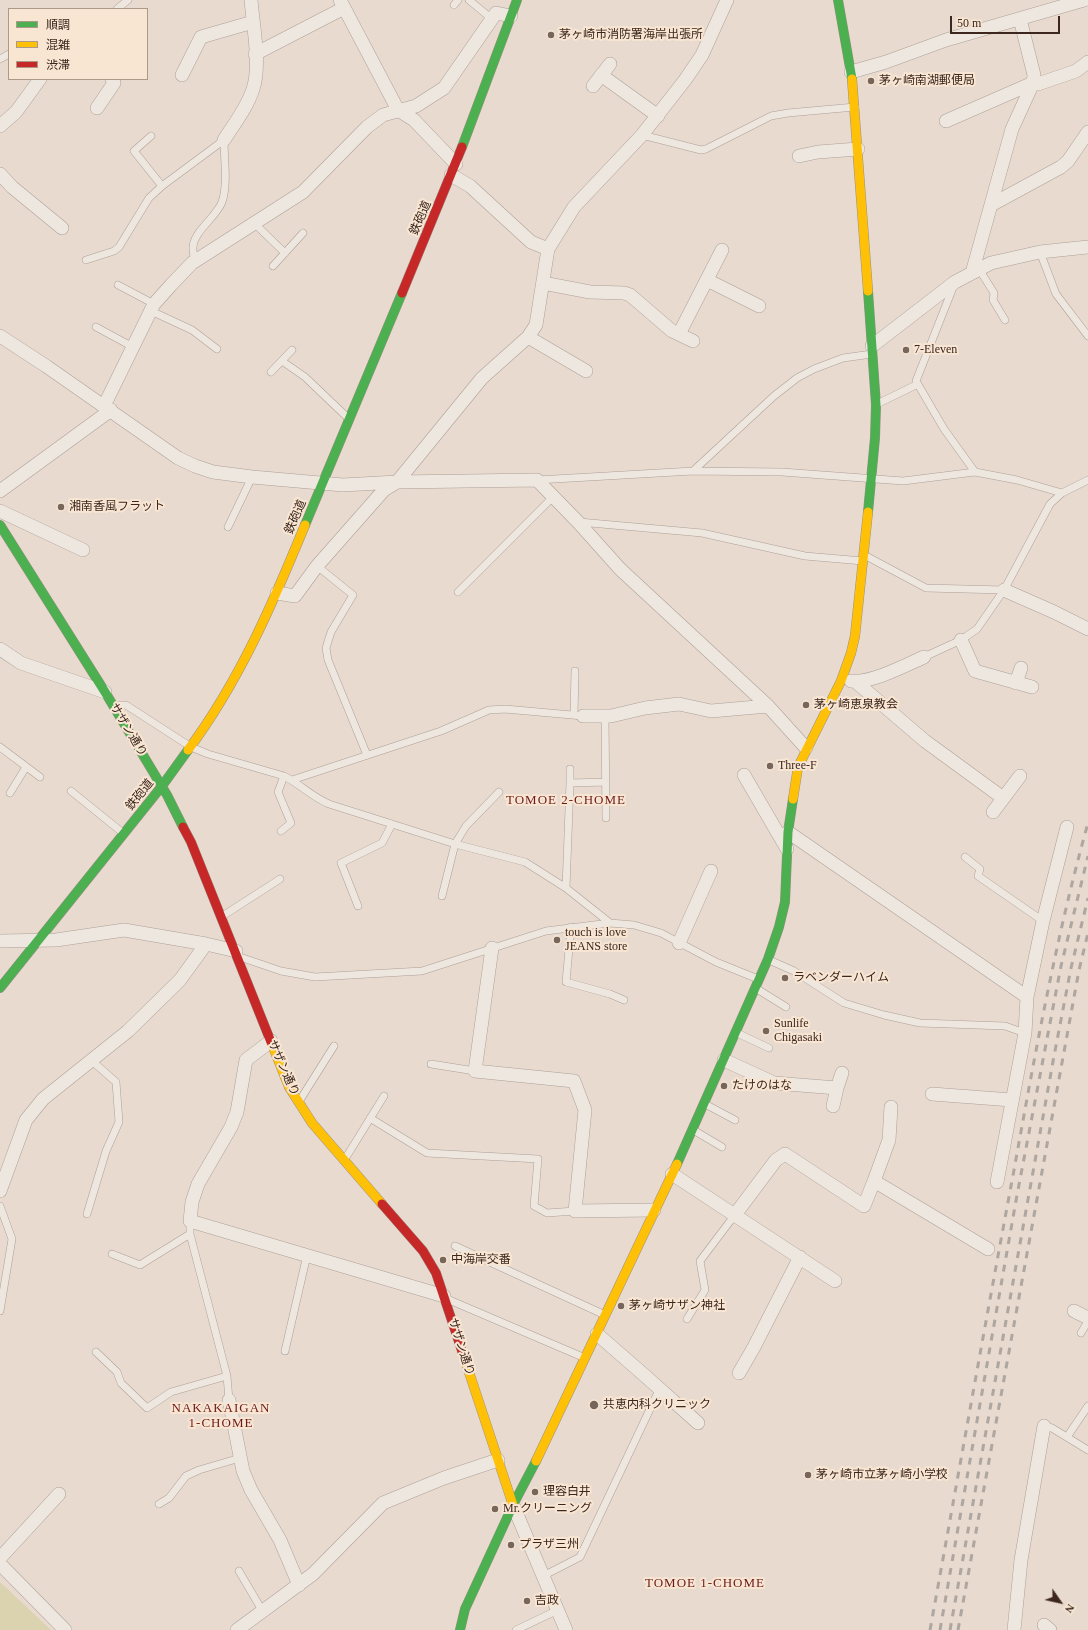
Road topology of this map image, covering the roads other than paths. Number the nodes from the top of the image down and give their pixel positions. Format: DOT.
graph roads {
  1 [pos="128,0"];
  2 [pos="251,0"];
  3 [pos="469,0"];
  4 [pos="517,0"];
  5 [pos="727,0"];
  6 [pos="838,0"];
  7 [pos="1084,0"];
  8 [pos="342,4"];
  9 [pos="118,8"];
  10 [pos="511,16"];
  11 [pos="492,19"];
  12 [pos="1020,19"];
  13 [pos="253,22"];
  14 [pos="255,54"];
  15 [pos="1088,62"];
  16 [pos="610,64"];
  17 [pos="851,72"];
  18 [pos="182,75"];
  19 [pos="601,75"];
  20 [pos="39,80"];
  21 [pos="112,80"];
  22 [pos="1033,83"];
  23 [pos="593,86"];
  24 [pos="855,107"];
  25 [pos="97,108"];
  26 [pos="398,110"];
  27 [pos="658,116"];
  28 [pos="946,121"];
  29 [pos="0,126"];
  30 [pos="1088,132"];
  31 [pos="642,135"];
  32 [pos="151,136"];
  33 [pos="224,140"];
  34 [pos="858,148"];
  35 [pos="799,156"];
  36 [pos="454,170"];
  37 [pos="0,174"];
  38 [pos="162,186"];
  39 [pos="991,204"];
  40 [pos="254,223"];
  41 [pos="62,228"];
  42 [pos="304,233"];
  43 [pos="1088,247"];
  44 [pos="548,249"];
  45 [pos="722,250"];
  46 [pos="1040,252"];
  47 [pos="285,253"];
  48 [pos="86,260"];
  49 [pos="195,261"];
  50 [pos="273,266"];
  51 [pos="975,271"];
  52 [pos="707,280"];
  53 [pos="955,282"];
  54 [pos="543,283"];
  55 [pos="118,285"];
  56 [pos="759,306"];
  57 [pos="152,308"];
  58 [pos="1005,320"];
  59 [pos="96,327"];
  60 [pos="679,334"];
  61 [pos="0,336"];
  62 [pos="1088,336"];
  63 [pos="528,337"];
  64 [pos="693,341"];
  65 [pos="133,347"];
  66 [pos="217,350"];
  67 [pos="292,350"];
  68 [pos="872,350"];
  69 [pos="282,361"];
  70 [pos="586,371"];
  71 [pos="271,372"];
  72 [pos="918,384"];
  73 [pos="876,405"];
  74 [pos="107,408"];
  75 [pos="350,420"];
  76 [pos="693,471"];
  77 [pos="975,472"];
  78 [pos="252,477"];
  79 [pos="871,479"];
  80 [pos="537,480"];
  81 [pos="1088,480"];
  82 [pos="397,482"];
  83 [pos="323,484"];
  84 [pos="0,491"];
  85 [pos="1062,493"];
  86 [pos="553,496"];
  87 [pos="0,511"];
  88 [pos="578,522"];
  89 [pos="0,525"];
  90 [pos="228,528"];
  91 [pos="83,550"];
  92 [pos="864,558"];
  93 [pos="317,566"];
  94 [pos="1004,590"];
  95 [pos="458,592"];
  96 [pos="277,593"];
  97 [pos="1088,629"];
  98 [pos="962,640"];
  99 [pos="0,649"];
  100 [pos="924,657"];
  101 [pos="1021,668"];
  102 [pos="575,670"];
  103 [pos="841,681"];
  104 [pos="856,682"];
  105 [pos="1016,683"];
  106 [pos="1032,687"];
  107 [pos="105,692"];
  108 [pos="113,705"];
  109 [pos="768,706"];
  110 [pos="578,716"];
  111 [pos="605,716"];
  112 [pos="0,747"];
  113 [pos="191,747"];
  114 [pos="806,748"];
  115 [pos="367,755"];
  116 [pos="26,766"];
  117 [pos="570,769"];
  118 [pos="744,775"];
  119 [pos="284,776"];
  120 [pos="1020,776"];
  121 [pos="40,777"];
  122 [pos="292,780"];
  123 [pos="606,782"];
  124 [pos="570,783"];
  125 [pos="162,786"];
  126 [pos="71,791"];
  127 [pos="499,792"];
  128 [pos="10,793"];
  129 [pos="1003,798"];
  130 [pos="993,812"];
  131 [pos="606,818"];
  132 [pos="392,824"];
  133 [pos="1067,827"];
  134 [pos="281,831"];
  135 [pos="788,832"];
  136 [pos="124,833"];
  137 [pos="455,844"];
  138 [pos="787,851"];
  139 [pos="965,858"];
  140 [pos="711,871"];
  141 [pos="280,879"];
  142 [pos="566,888"];
  143 [pos="442,896"];
  144 [pos="358,906"];
  145 [pos="221,917"];
  146 [pos="1043,921"];
  147 [pos="610,922"];
  148 [pos="571,927"];
  149 [pos="38,940"];
  150 [pos="0,941"];
  151 [pos="679,943"];
  152 [pos="206,944"];
  153 [pos="492,948"];
  154 [pos="237,954"];
  155 [pos="768,959"];
  156 [pos="758,984"];
  157 [pos="0,988"];
  158 [pos="1027,997"];
  159 [pos="624,1000"];
  160 [pos="786,1007"];
  161 [pos="736,1033"];
  162 [pos="1025,1033"];
  163 [pos="270,1041"];
  164 [pos="334,1046"];
  165 [pos="769,1048"];
  166 [pos="724,1060"];
  167 [pos="92,1061"];
  168 [pos="431,1064"];
  169 [pos="475,1071"];
  170 [pos="842,1073"];
  171 [pos="837,1088"];
  172 [pos="932,1094"];
  173 [pos="384,1096"];
  174 [pos="1012,1100"];
  175 [pos="298,1103"];
  176 [pos="704,1104"];
  177 [pos="833,1106"];
  178 [pos="892,1107"];
  179 [pos="370,1118"];
  180 [pos="735,1120"];
  181 [pos="693,1130"];
  182 [pos="722,1147"];
  183 [pos="344,1160"];
  184 [pos="4,1172"];
  185 [pos="672,1174"];
  186 [pos="874,1181"];
  187 [pos="997,1182"];
  188 [pos="0,1191"];
  189 [pos="0,1206"];
  190 [pos="654,1210"];
  191 [pos="575,1211"];
  192 [pos="86,1214"];
  193 [pos="734,1216"];
  194 [pos="190,1227"];
  195 [pos="455,1246"];
  196 [pos="988,1249"];
  197 [pos="112,1254"];
  198 [pos="307,1255"];
  199 [pos="800,1257"];
  200 [pos="835,1281"];
  201 [pos="445,1297"];
  202 [pos="0,1311"];
  203 [pos="1074,1311"];
  204 [pos="606,1315"];
  205 [pos="1088,1318"];
  206 [pos="688,1319"];
  207 [pos="1088,1321"];
  208 [pos="1081,1333"];
  209 [pos="597,1334"];
  210 [pos="285,1351"];
  211 [pos="96,1352"];
  212 [pos="586,1358"];
  213 [pos="739,1373"];
  214 [pos="227,1376"];
  215 [pos="660,1388"];
  216 [pos="229,1400"];
  217 [pos="1088,1406"];
  218 [pos="698,1423"];
  219 [pos="1044,1426"];
  220 [pos="1068,1437"];
  221 [pos="1088,1450"];
  222 [pos="240,1458"];
  223 [pos="498,1460"];
  224 [pos="59,1494"];
  225 [pos="159,1504"];
  226 [pos="513,1505"];
  227 [pos="0,1558"];
  228 [pos="0,1564"];
  229 [pos="239,1571"];
  230 [pos="543,1576"];
  231 [pos="299,1585"];
  232 [pos="558,1610"];
  233 [pos="262,1612"];
  234 [pos="65,1630"];
  235 [pos="237,1630"];
  236 [pos="460,1630"];
  237 [pos="516,1630"];
  238 [pos="566,1630"];
  239 [pos="1014,1630"];
  1 -- 9 [label="lane"];
  2 -- 13 [label="street"];
  3 -- 11 [label="lane"];
  4 -- 10 [label="street, 鉄砲道"];
  5 -- 27 [label="street"];
  6 -- 17 [label="street"];
  7 -- 12 [label="street"];
  8 -- 14 [label="street"];
  8 -- 26 [label="street"];
  10 -- 11 [label="street"];
  10 -- 36 [label="street, 鉄砲道"];
  11 -- 26 [label="street"];
  12 -- 17 [label="street"];
  12 -- 22 [label="street"];
  13 -- 14 [label="street"];
  13 -- 18 [label="street"];
  14 -- 33 [label="street"];
  15 -- 22 [label="street"];
  16 -- 19 [label="street"];
  17 -- 24 [label="street"];
  19 -- 23 [label="street"];
  19 -- 27 [label="street"];
  20 -- 29 [label="street"];
  21 -- 25 [label="street"];
  22 -- 28 [label="street"];
  22 -- 39 [label="street"];
  24 -- 31 [label="lane"];
  24 -- 34 [label="street"];
  26 -- 36 [label="street"];
  26 -- 40 [label="street"];
  27 -- 31 [label="street"];
  30 -- 39 [label="street"];
  31 -- 44 [label="street"];
  32 -- 38 [label="lane"];
  33 -- 38 [label="lane"];
  33 -- 49 [label="lane"];
  34 -- 35 [label="street"];
  34 -- 68 [label="street"];
  36 -- 44 [label="street"];
  36 -- 75 [label="street, 鉄砲道"];
  37 -- 41 [label="street"];
  38 -- 48 [label="lane"];
  39 -- 51 [label="street"];
  40 -- 47 [label="lane"];
  40 -- 49 [label="street"];
  42 -- 47 [label="lane"];
  43 -- 46 [label="street"];
  44 -- 54 [label="street"];
  45 -- 52 [label="street"];
  46 -- 51 [label="street"];
  46 -- 62 [label="lane"];
  47 -- 50 [label="lane"];
  49 -- 57 [label="street"];
  51 -- 53 [label="street"];
  51 -- 58 [label="lane"];
  52 -- 56 [label="street"];
  52 -- 60 [label="street"];
  53 -- 68 [label="street"];
  53 -- 72 [label="lane"];
  54 -- 60 [label="street"];
  54 -- 63 [label="street"];
  55 -- 57 [label="lane"];
  57 -- 65 [label="street"];
  57 -- 66 [label="lane"];
  59 -- 65 [label="lane"];
  60 -- 64 [label="street"];
  61 -- 74 [label="street"];
  63 -- 70 [label="street"];
  63 -- 82 [label="street"];
  65 -- 74 [label="street"];
  67 -- 69 [label="lane"];
  68 -- 73 [label="street"];
  68 -- 76 [label="lane"];
  69 -- 71 [label="lane"];
  69 -- 75 [label="lane"];
  72 -- 73 [label="lane"];
  72 -- 77 [label="lane"];
  73 -- 79 [label="street"];
  74 -- 78 [label="street"];
  74 -- 84 [label="street"];
  75 -- 83 [label="street, 鉄砲道"];
  76 -- 79 [label="lane"];
  76 -- 80 [label="lane"];
  77 -- 79 [label="lane"];
  77 -- 85 [label="lane"];
  78 -- 83 [label="street"];
  78 -- 90 [label="lane"];
  79 -- 92 [label="street"];
  80 -- 82 [label="street"];
  80 -- 86 [label="street"];
  81 -- 85 [label="lane"];
  82 -- 83 [label="street"];
  82 -- 93 [label="street"];
  83 -- 96 [label="street, 鉄砲道"];
  85 -- 94 [label="lane"];
  86 -- 88 [label="street"];
  86 -- 95 [label="lane"];
  87 -- 91 [label="street"];
  88 -- 92 [label="lane"];
  88 -- 109 [label="street"];
  89 -- 107 [label="street, サザン通り"];
  92 -- 94 [label="lane"];
  92 -- 103 [label="street"];
  93 -- 96 [label="street"];
  93 -- 115 [label="lane"];
  94 -- 97 [label="street"];
  94 -- 98 [label="lane"];
  96 -- 113 [label="street, 鉄砲道"];
  98 -- 100 [label="lane"];
  98 -- 105 [label="street"];
  99 -- 107 [label="street"];
  100 -- 104 [label="street"];
  101 -- 105 [label="street"];
  102 -- 110 [label="lane"];
  103 -- 104 [label="street"];
  103 -- 114 [label="street"];
  104 -- 129 [label="street"];
  105 -- 106 [label="street"];
  107 -- 108 [label="street, サザン通り"];
  108 -- 113 [label="lane"];
  108 -- 125 [label="street, サザン通り"];
  109 -- 111 [label="street"];
  109 -- 114 [label="street"];
  110 -- 111 [label="street"];
  110 -- 115 [label="lane"];
  111 -- 123 [label="lane"];
  112 -- 116 [label="lane"];
  113 -- 119 [label="lane"];
  113 -- 125 [label="street, 鉄砲道"];
  114 -- 135 [label="street"];
  115 -- 122 [label="lane"];
  116 -- 121 [label="lane"];
  116 -- 128 [label="lane"];
  117 -- 124 [label="lane"];
  118 -- 138 [label="street"];
  119 -- 122 [label="lane"];
  119 -- 134 [label="lane"];
  120 -- 129 [label="street"];
  122 -- 132 [label="lane"];
  123 -- 124 [label="lane"];
  123 -- 131 [label="lane"];
  124 -- 142 [label="lane"];
  125 -- 136 [label="street, 鉄砲道"];
  125 -- 145 [label="street, サザン通り"];
  126 -- 136 [label="lane"];
  127 -- 137 [label="lane"];
  129 -- 130 [label="street"];
  132 -- 137 [label="lane"];
  132 -- 144 [label="lane"];
  133 -- 146 [label="street"];
  135 -- 138 [label="street"];
  135 -- 158 [label="street"];
  136 -- 149 [label="street, 鉄砲道"];
  137 -- 142 [label="lane"];
  137 -- 143 [label="lane"];
  138 -- 155 [label="street"];
  139 -- 146 [label="lane"];
  140 -- 151 [label="street"];
  141 -- 145 [label="lane"];
  142 -- 147 [label="lane"];
  145 -- 154 [label="street, サザン通り"];
  146 -- 158 [label="street"];
  147 -- 148 [label="lane"];
  147 -- 151 [label="lane"];
  148 -- 153 [label="lane"];
  148 -- 159 [label="lane"];
  149 -- 150 [label="street"];
  149 -- 152 [label="street"];
  149 -- 157 [label="street, 鉄砲道"];
  151 -- 156 [label="lane"];
  152 -- 154 [label="street"];
  152 -- 167 [label="street"];
  153 -- 154 [label="lane"];
  153 -- 169 [label="street"];
  154 -- 163 [label="street, サザン通り"];
  155 -- 156 [label="street"];
  155 -- 162 [label="lane"];
  156 -- 160 [label="lane"];
  156 -- 161 [label="street"];
  158 -- 162 [label="street"];
  161 -- 165 [label="lane"];
  161 -- 166 [label="street"];
  162 -- 174 [label="street"];
  163 -- 175 [label="street, サザン通り"];
  163 -- 194 [label="street"];
  164 -- 175 [label="lane"];
  166 -- 171 [label="street"];
  166 -- 176 [label="street"];
  167 -- 184 [label="street"];
  167 -- 192 [label="lane"];
  168 -- 169 [label="lane"];
  169 -- 191 [label="street"];
  170 -- 171 [label="street"];
  171 -- 177 [label="street"];
  172 -- 174 [label="street"];
  173 -- 179 [label="lane"];
  174 -- 187 [label="street"];
  175 -- 183 [label="street, サザン通り"];
  176 -- 180 [label="lane"];
  176 -- 181 [label="street"];
  178 -- 186 [label="street"];
  179 -- 183 [label="lane"];
  179 -- 191 [label="lane"];
  181 -- 182 [label="lane"];
  181 -- 185 [label="street"];
  183 -- 201 [label="street, サザン通り"];
  184 -- 188 [label="street"];
  185 -- 190 [label="street"];
  185 -- 193 [label="street"];
  186 -- 193 [label="street"];
  186 -- 196 [label="street"];
  189 -- 202 [label="lane"];
  190 -- 191 [label="street"];
  190 -- 204 [label="street"];
  193 -- 199 [label="street"];
  193 -- 206 [label="lane"];
  194 -- 197 [label="lane"];
  194 -- 198 [label="street"];
  194 -- 214 [label="lane"];
  195 -- 204 [label="lane"];
  198 -- 201 [label="street"];
  198 -- 210 [label="lane"];
  199 -- 200 [label="street"];
  199 -- 213 [label="street"];
  201 -- 212 [label="lane"];
  201 -- 223 [label="street, サザン通り"];
  203 -- 205 [label="street"];
  204 -- 209 [label="street"];
  207 -- 208 [label="lane"];
  209 -- 212 [label="street"];
  209 -- 215 [label="street"];
  211 -- 214 [label="lane"];
  212 -- 226 [label="street"];
  214 -- 216 [label="lane"];
  215 -- 218 [label="street"];
  215 -- 230 [label="lane"];
  216 -- 222 [label="street"];
  217 -- 220 [label="lane"];
  219 -- 220 [label="lane"];
  219 -- 239 [label="street"];
  220 -- 221 [label="lane"];
  222 -- 225 [label="lane"];
  222 -- 231 [label="street"];
  223 -- 226 [label="street, サザン通り"];
  223 -- 231 [label="street"];
  224 -- 227 [label="street"];
  226 -- 230 [label="street, サザン通り"];
  226 -- 236 [label="street"];
  228 -- 234 [label="street"];
  229 -- 233 [label="lane"];
  230 -- 232 [label="street, サザン通り"];
  231 -- 233 [label="street"];
  232 -- 237 [label="lane"];
  232 -- 238 [label="street, サザン通り"];
  233 -- 235 [label="street"];
}
